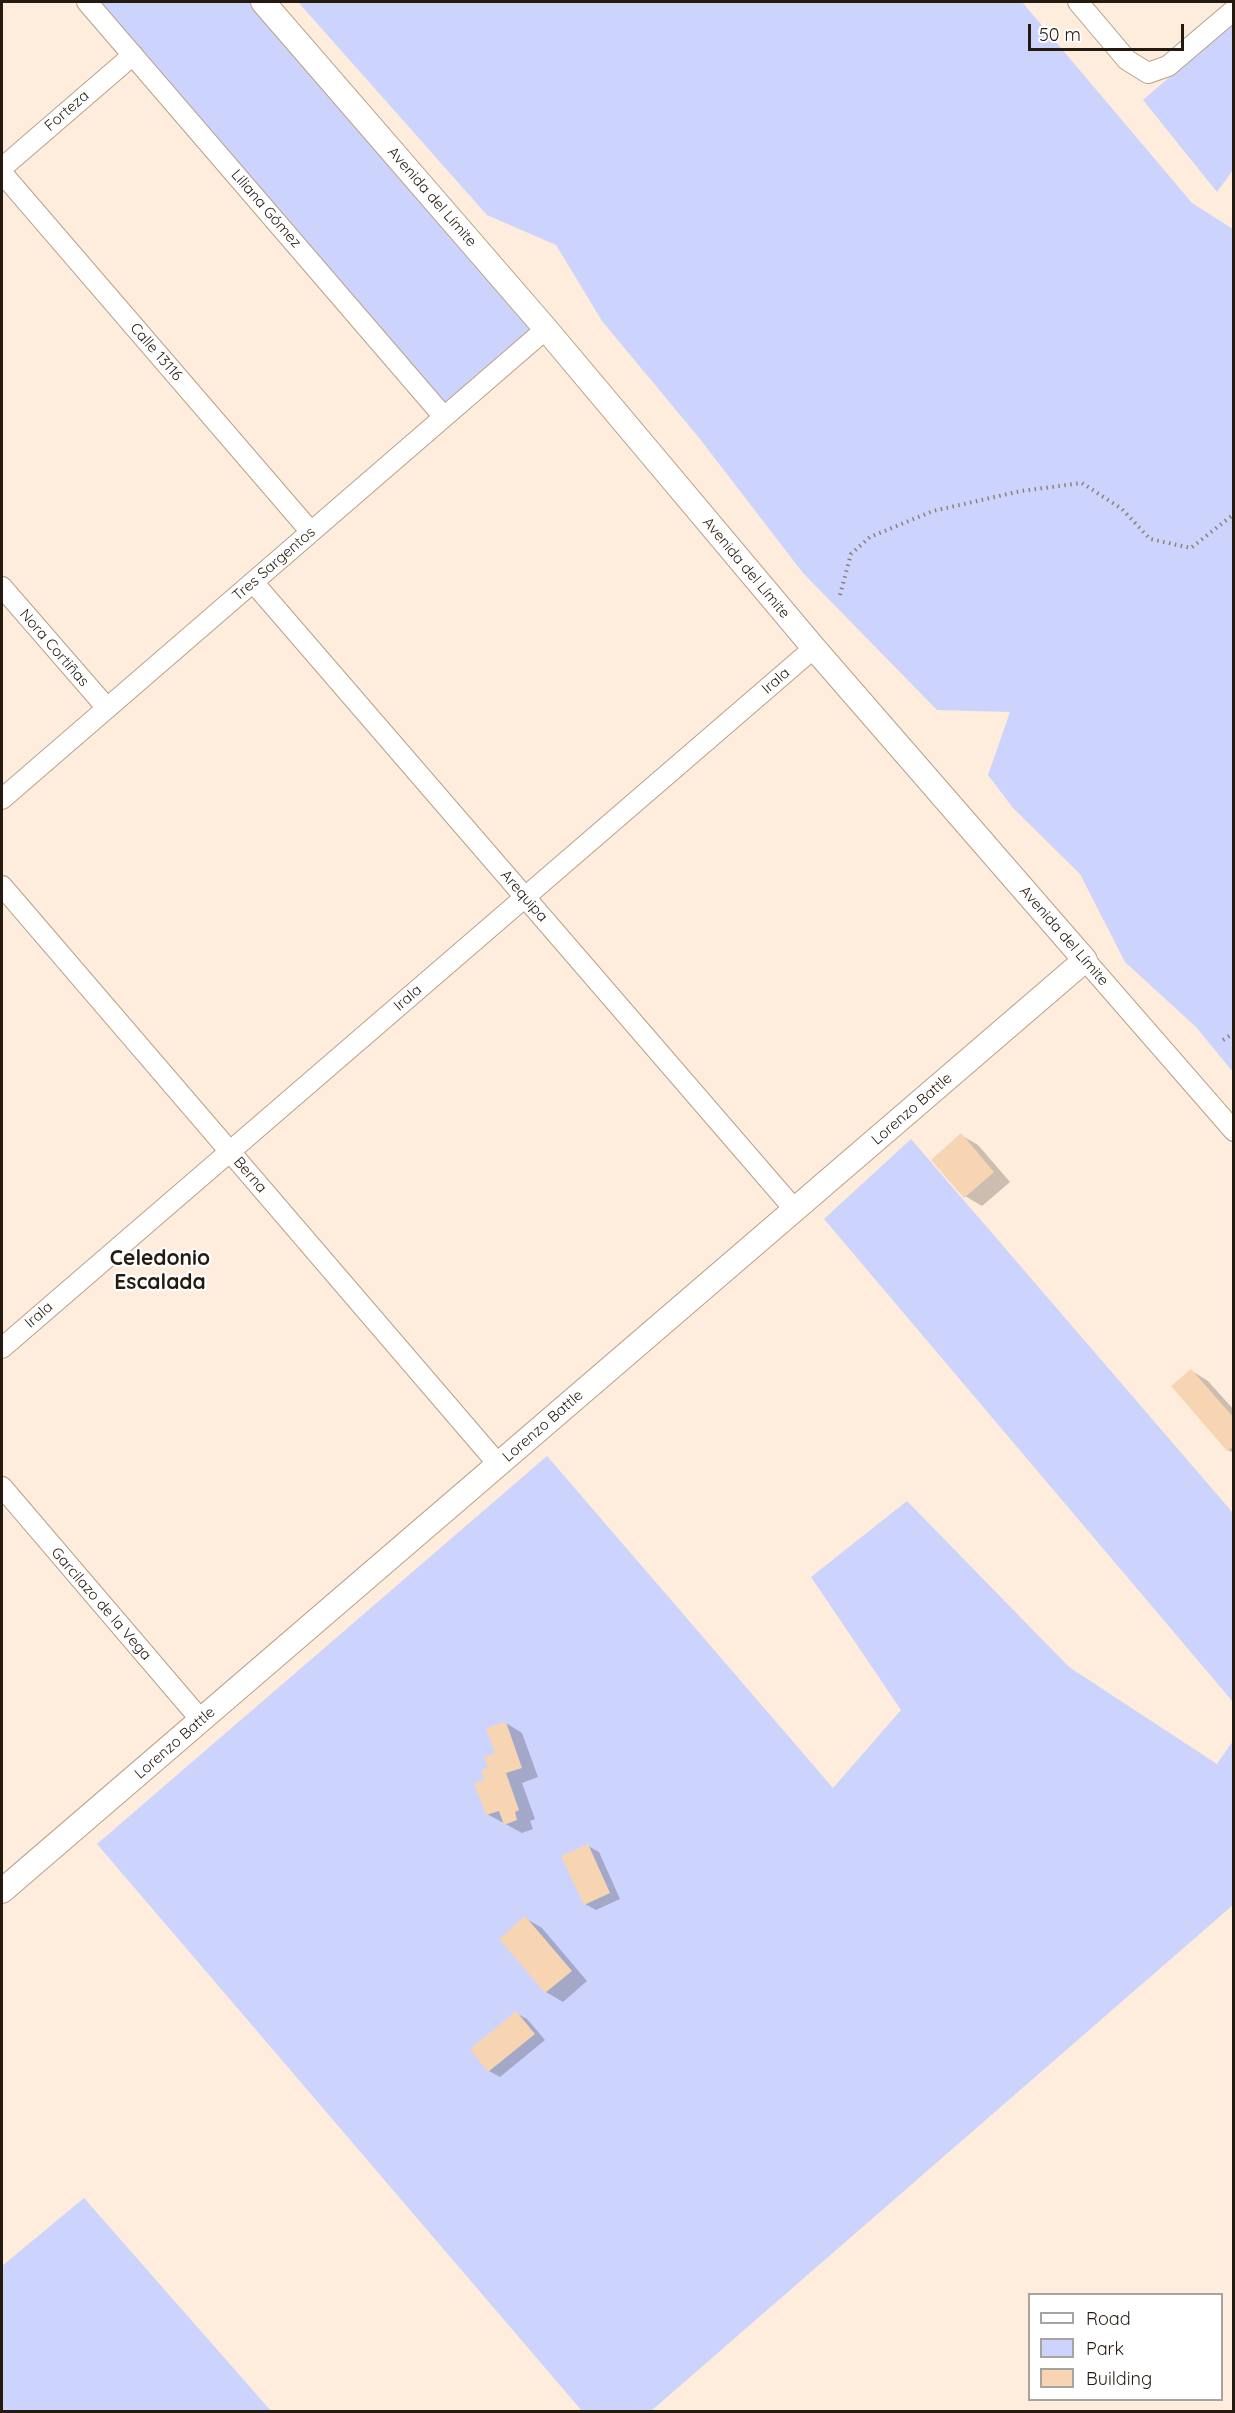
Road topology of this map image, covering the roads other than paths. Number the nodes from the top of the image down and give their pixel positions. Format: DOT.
graph roads {
  1 [pos="87,2"];
  2 [pos="263,2"];
  3 [pos="1078,2"];
  4 [pos="1233,10"];
  5 [pos="133,55"];
  6 [pos="2,168"];
  7 [pos="2,173"];
  8 [pos="546,329"];
  9 [pos="444,417"];
  10 [pos="311,532"];
  11 [pos="253,582"];
  12 [pos="2,587"];
  13 [pos="814,648"];
  14 [pos="107,708"];
  15 [pos="2,799"];
  16 [pos="2,886"];
  17 [pos="525,897"];
  18 [pos="1085,960"];
  19 [pos="1233,1131"];
  20 [pos="229,1151"];
  21 [pos="795,1210"];
  22 [pos="2,1348"];
  23 [pos="498,1464"];
  24 [pos="2,1487"];
  25 [pos="201,1720"];
  26 [pos="2,1891"];
  1 -- 5 [label="street, Liliana Gómez"];
  2 -- 8 [label="street, Avenida del Límite"];
  3 -- 4 [label="street"];
  5 -- 6 [label="street, Forteza"];
  5 -- 9 [label="street, Liliana Gómez"];
  7 -- 10 [label="street, Calle 13116"];
  8 -- 9 [label="street, Tres Sargentos"];
  8 -- 13 [label="street, Avenida del Límite"];
  9 -- 10 [label="street, Tres Sargentos"];
  10 -- 11 [label="street, Tres Sargentos"];
  11 -- 14 [label="street, Tres Sargentos"];
  11 -- 17 [label="street, Arequipa"];
  12 -- 14 [label="street, Nora Cortiñas"];
  13 -- 17 [label="street, Irala"];
  13 -- 18 [label="street, Avenida del Límite"];
  14 -- 15 [label="street, Tres Sargentos"];
  16 -- 20 [label="street, Berna"];
  17 -- 20 [label="street, Irala"];
  17 -- 21 [label="street, Arequipa"];
  18 -- 19 [label="street, Avenida del Límite"];
  18 -- 21 [label="street, Lorenzo Battle"];
  20 -- 22 [label="street, Irala"];
  20 -- 23 [label="street, Berna"];
  21 -- 23 [label="street, Lorenzo Battle"];
  23 -- 25 [label="street, Lorenzo Battle"];
  24 -- 25 [label="street, Garcilazo de la Vega"];
  25 -- 26 [label="street, Lorenzo Battle"];
}
